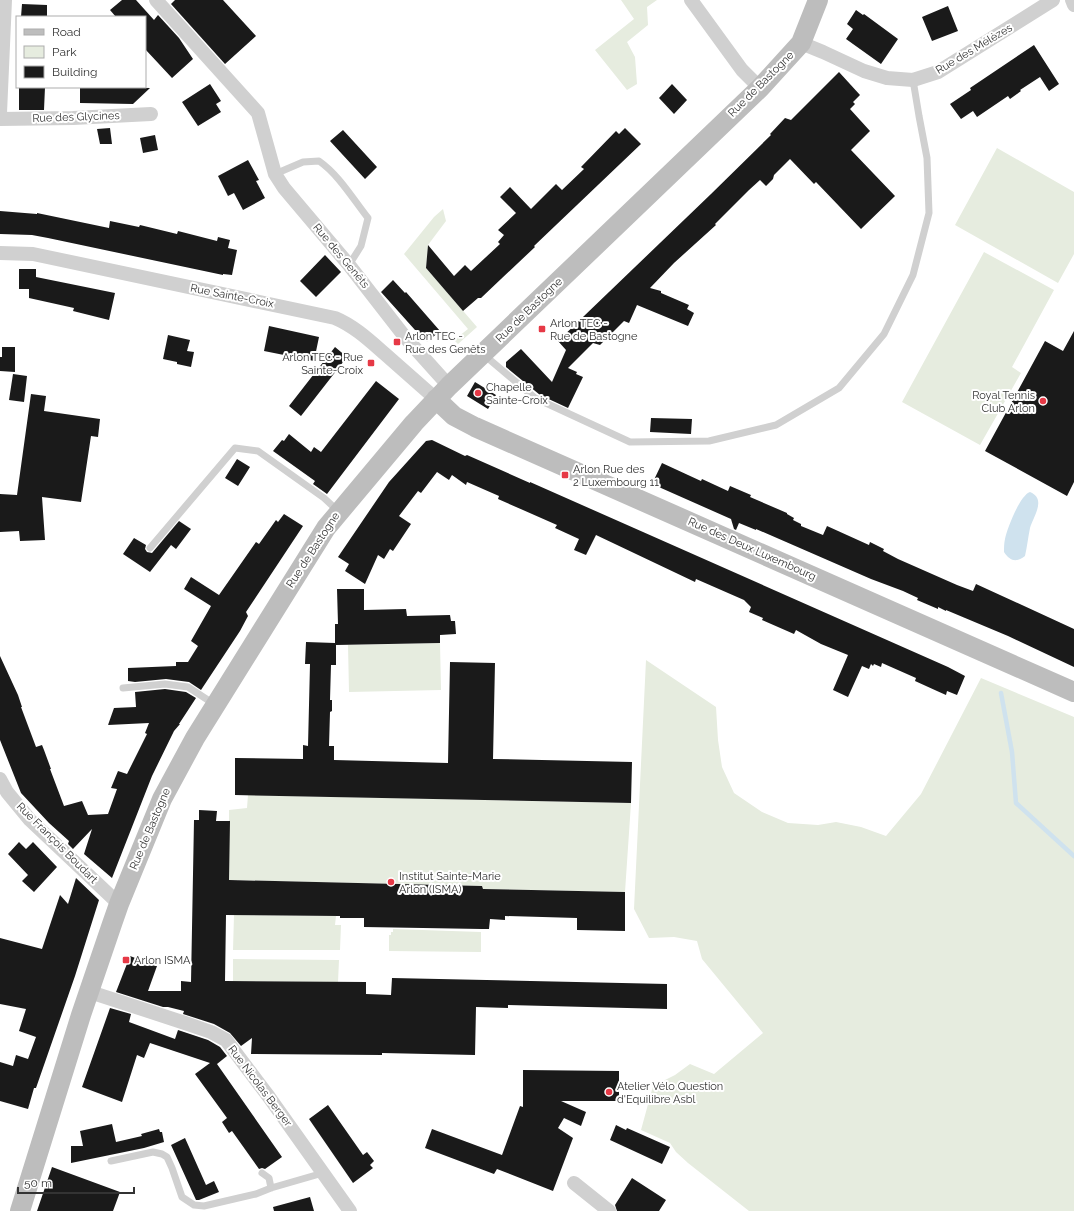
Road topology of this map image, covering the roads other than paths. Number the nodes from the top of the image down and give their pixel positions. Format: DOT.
graph roads {
  1 [pos="6,0"];
  2 [pos="156,0"];
  3 [pos="691,0"];
  4 [pos="818,0"];
  5 [pos="1053,0"];
  6 [pos="1072,0"];
  7 [pos="1074,5"];
  8 [pos="801,44"];
  9 [pos="913,80"];
  10 [pos="760,88"];
  11 [pos="0,113"];
  12 [pos="151,114"];
  13 [pos="0,119"];
  14 [pos="275,174"];
  15 [pos="0,253"];
  16 [pos="349,265"];
  17 [pos="483,354"];
  18 [pos="442,393"];
  19 [pos="338,511"];
  20 [pos="150,548"];
  21 [pos="124,688"];
  22 [pos="1074,692"];
  23 [pos="215,706"];
  24 [pos="0,779"];
  25 [pos="119,904"];
  26 [pos="90,992"];
  27 [pos="111,1161"];
  28 [pos="262,1173"];
  29 [pos="323,1173"];
  30 [pos="574,1183"];
  31 [pos="271,1188"];
  32 [pos="20,1211"];
  33 [pos="350,1211"];
  34 [pos="609,1211"];
  1 -- 11 [label="street"];
  2 -- 14 [label="street, Rue des Genêts"];
  3 -- 10 [label="street"];
  4 -- 8 [label="main road, Rue de Bastogne"];
  5 -- 9 [label="street, Rue des Mélèzes"];
  6 -- 7 [label="street"];
  8 -- 9 [label="street, Rue des Mélèzes"];
  8 -- 10 [label="main road, Rue de Bastogne"];
  9 -- 17 [label="lane"];
  10 -- 17 [label="main road, Rue de Bastogne"];
  12 -- 13 [label="street, Rue des Glycines"];
  14 -- 16 [label="street, Rue des Genêts"];
  14 -- 16 [label="lane"];
  15 -- 18 [label="street, Rue Sainte-Croix"];
  16 -- 18 [label="street, Rue des Genêts"];
  17 -- 18 [label="main road, Rue de Bastogne"];
  18 -- 19 [label="main road, Rue de Bastogne"];
  18 -- 22 [label="main road, Rue des Deux Luxembourg"];
  19 -- 20 [label="lane"];
  19 -- 23 [label="main road, Rue de Bastogne"];
  21 -- 23 [label="lane"];
  23 -- 25 [label="main road, Rue de Bastogne"];
  24 -- 25 [label="street, Rue François Boudart"];
  25 -- 26 [label="main road, Rue de Bastogne"];
  26 -- 29 [label="street, Rue Nicolas Berger"];
  26 -- 32 [label="main road, Rue de Bastogne"];
  27 -- 31 [label="lane"];
  28 -- 31 [label="lane"];
  29 -- 31 [label="lane"];
  29 -- 33 [label="street, Rue Nicolas Berger"];
  30 -- 34 [label="street"];
}
